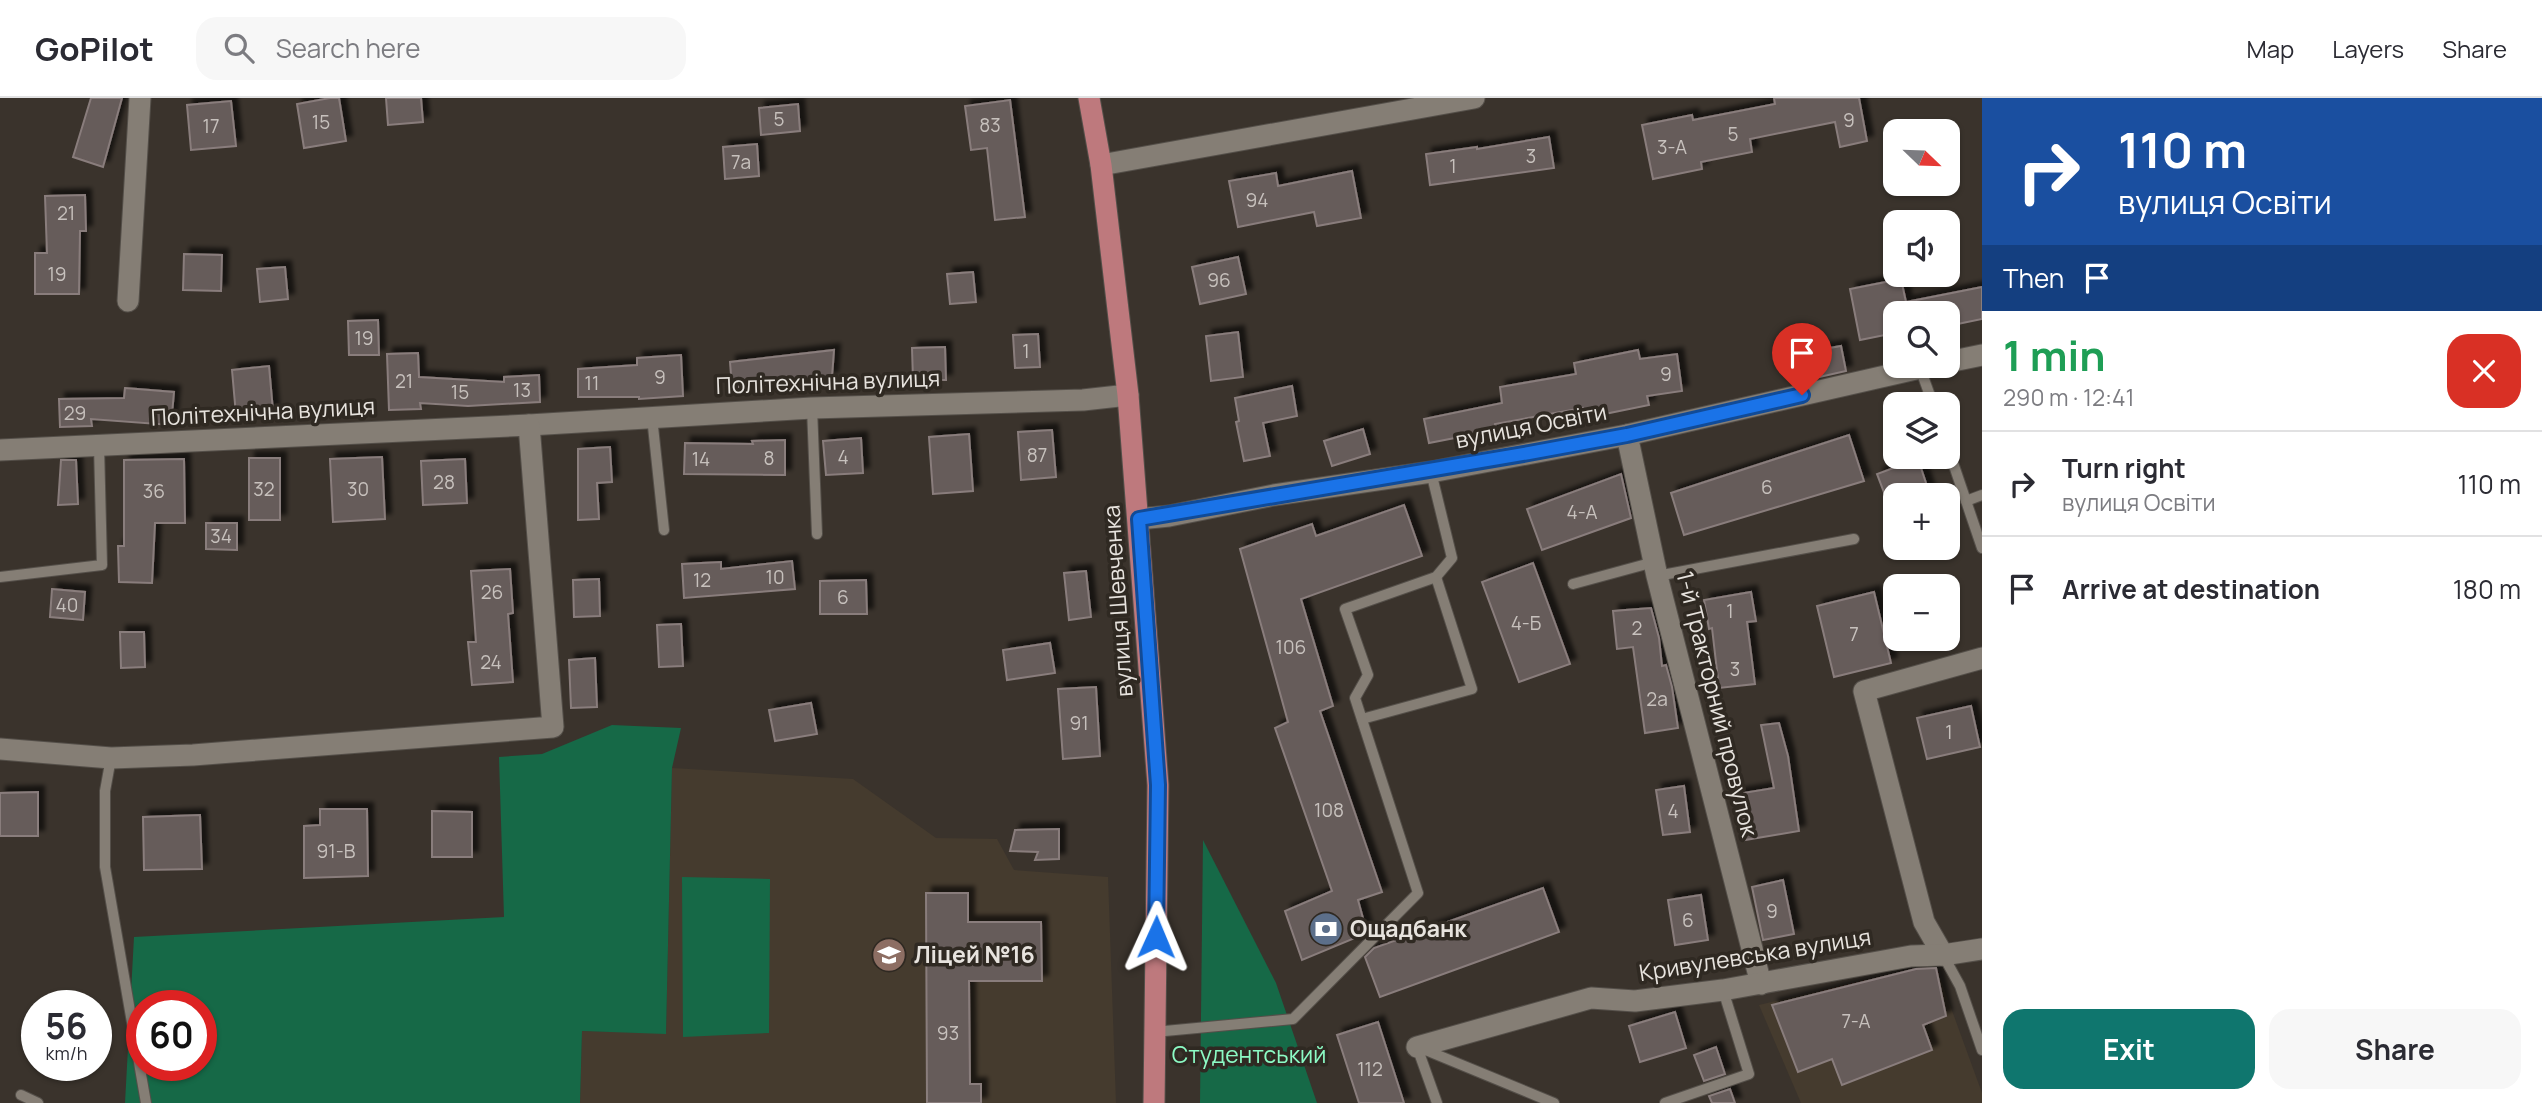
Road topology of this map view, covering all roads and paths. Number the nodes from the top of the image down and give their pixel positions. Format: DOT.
graph roads {
  1 [pos="140,98"];
  2 [pos="1089,98"];
  3 [pos="1474,98"];
  4 [pos="1101,164"];
  5 [pos="128,301"];
  6 [pos="1982,355"];
  7 [pos="1960,360"];
  8 [pos="1883,377"];
  9 [pos="1128,395"];
  10 [pos="812,408"];
  11 [pos="652,417"];
  12 [pos="529,425"];
  13 [pos="1627,435"];
  14 [pos="99,446"];
  15 [pos="0,450"];
  16 [pos="1955,469"];
  17 [pos="1431,472"];
  18 [pos="1982,495"];
  19 [pos="1966,501"];
  20 [pos="1139,519"];
  21 [pos="664,530"];
  22 [pos="817,534"];
  23 [pos="1854,539"];
  24 [pos="1982,548"];
  25 [pos="1656,569"];
  26 [pos="0,577"];
  27 [pos="1436,577"];
  28 [pos="1573,584"];
  29 [pos="1982,658"];
  30 [pos="1362,719"];
  31 [pos="0,749"];
  32 [pos="111,758"];
  33 [pos="1982,949"];
  34 [pos="1943,955"];
  35 [pos="1761,984"];
  36 [pos="1723,990"];
  37 [pos="1154,1032"];
  38 [pos="1417,1047"];
  39 [pos="1982,1050"];
  40 [pos="21,1095"];
  41 [pos="38,1103"];
  42 [pos="146,1103"];
  43 [pos="1153,1103"];
  44 [pos="1437,1103"];
  45 [pos="1554,1103"];
  46 [pos="1665,1103"];
  1 -- 5 [label="street"];
  2 -- 4 [label="main road, вулиця Шевченка"];
  3 -- 4 [label="street"];
  4 -- 9 [label="main road, вулиця Шевченка"];
  6 -- 7 [label="street"];
  8 -- 13 [label="street, вулиця Освіти"];
  9 -- 10 [label="street, Політехнічна вулиця"];
  9 -- 20 [label="main road, вулиця Шевченка"];
  10 -- 11 [label="street, Політехнічна вулиця"];
  10 -- 22 [label="lane"];
  11 -- 12 [label="street, Політехнічна вулиця"];
  11 -- 21 [label="lane"];
  12 -- 14 [label="street, Політехнічна вулиця"];
  12 -- 32 [label="street"];
  13 -- 17 [label="street, вулиця Освіти"];
  13 -- 25 [label="street, 1-й Тракторний провулок"];
  14 -- 15 [label="street, Політехнічна вулиця"];
  14 -- 26 [label="lane"];
  16 -- 19 [label="lane"];
  17 -- 20 [label="street, вулиця Освіти"];
  17 -- 27 [label="lane"];
  18 -- 19 [label="lane"];
  19 -- 24 [label="lane"];
  20 -- 37 [label="main road, вулиця Шевченка"];
  23 -- 25 [label="lane"];
  25 -- 28 [label="lane"];
  25 -- 35 [label="street, 1-й Тракторний провулок"];
  27 -- 30 [label="lane"];
  27 -- 30 [label="lane"];
  29 -- 34 [label="street"];
  30 -- 37 [label="lane"];
  31 -- 32 [label="street"];
  32 -- 42 [label="lane"];
  33 -- 34 [label="street, Кривулевська вулиця"];
  34 -- 35 [label="street, Кривулевська вулиця"];
  34 -- 39 [label="lane"];
  35 -- 36 [label="street, Кривулевська вулиця"];
  36 -- 38 [label="street, Кривулевська вулиця"];
  36 -- 46 [label="lane"];
  37 -- 43 [label="main road, вулиця Шевченка"];
  38 -- 44 [label="lane"];
  38 -- 45 [label="lane"];
  40 -- 41 [label="lane"];
}
